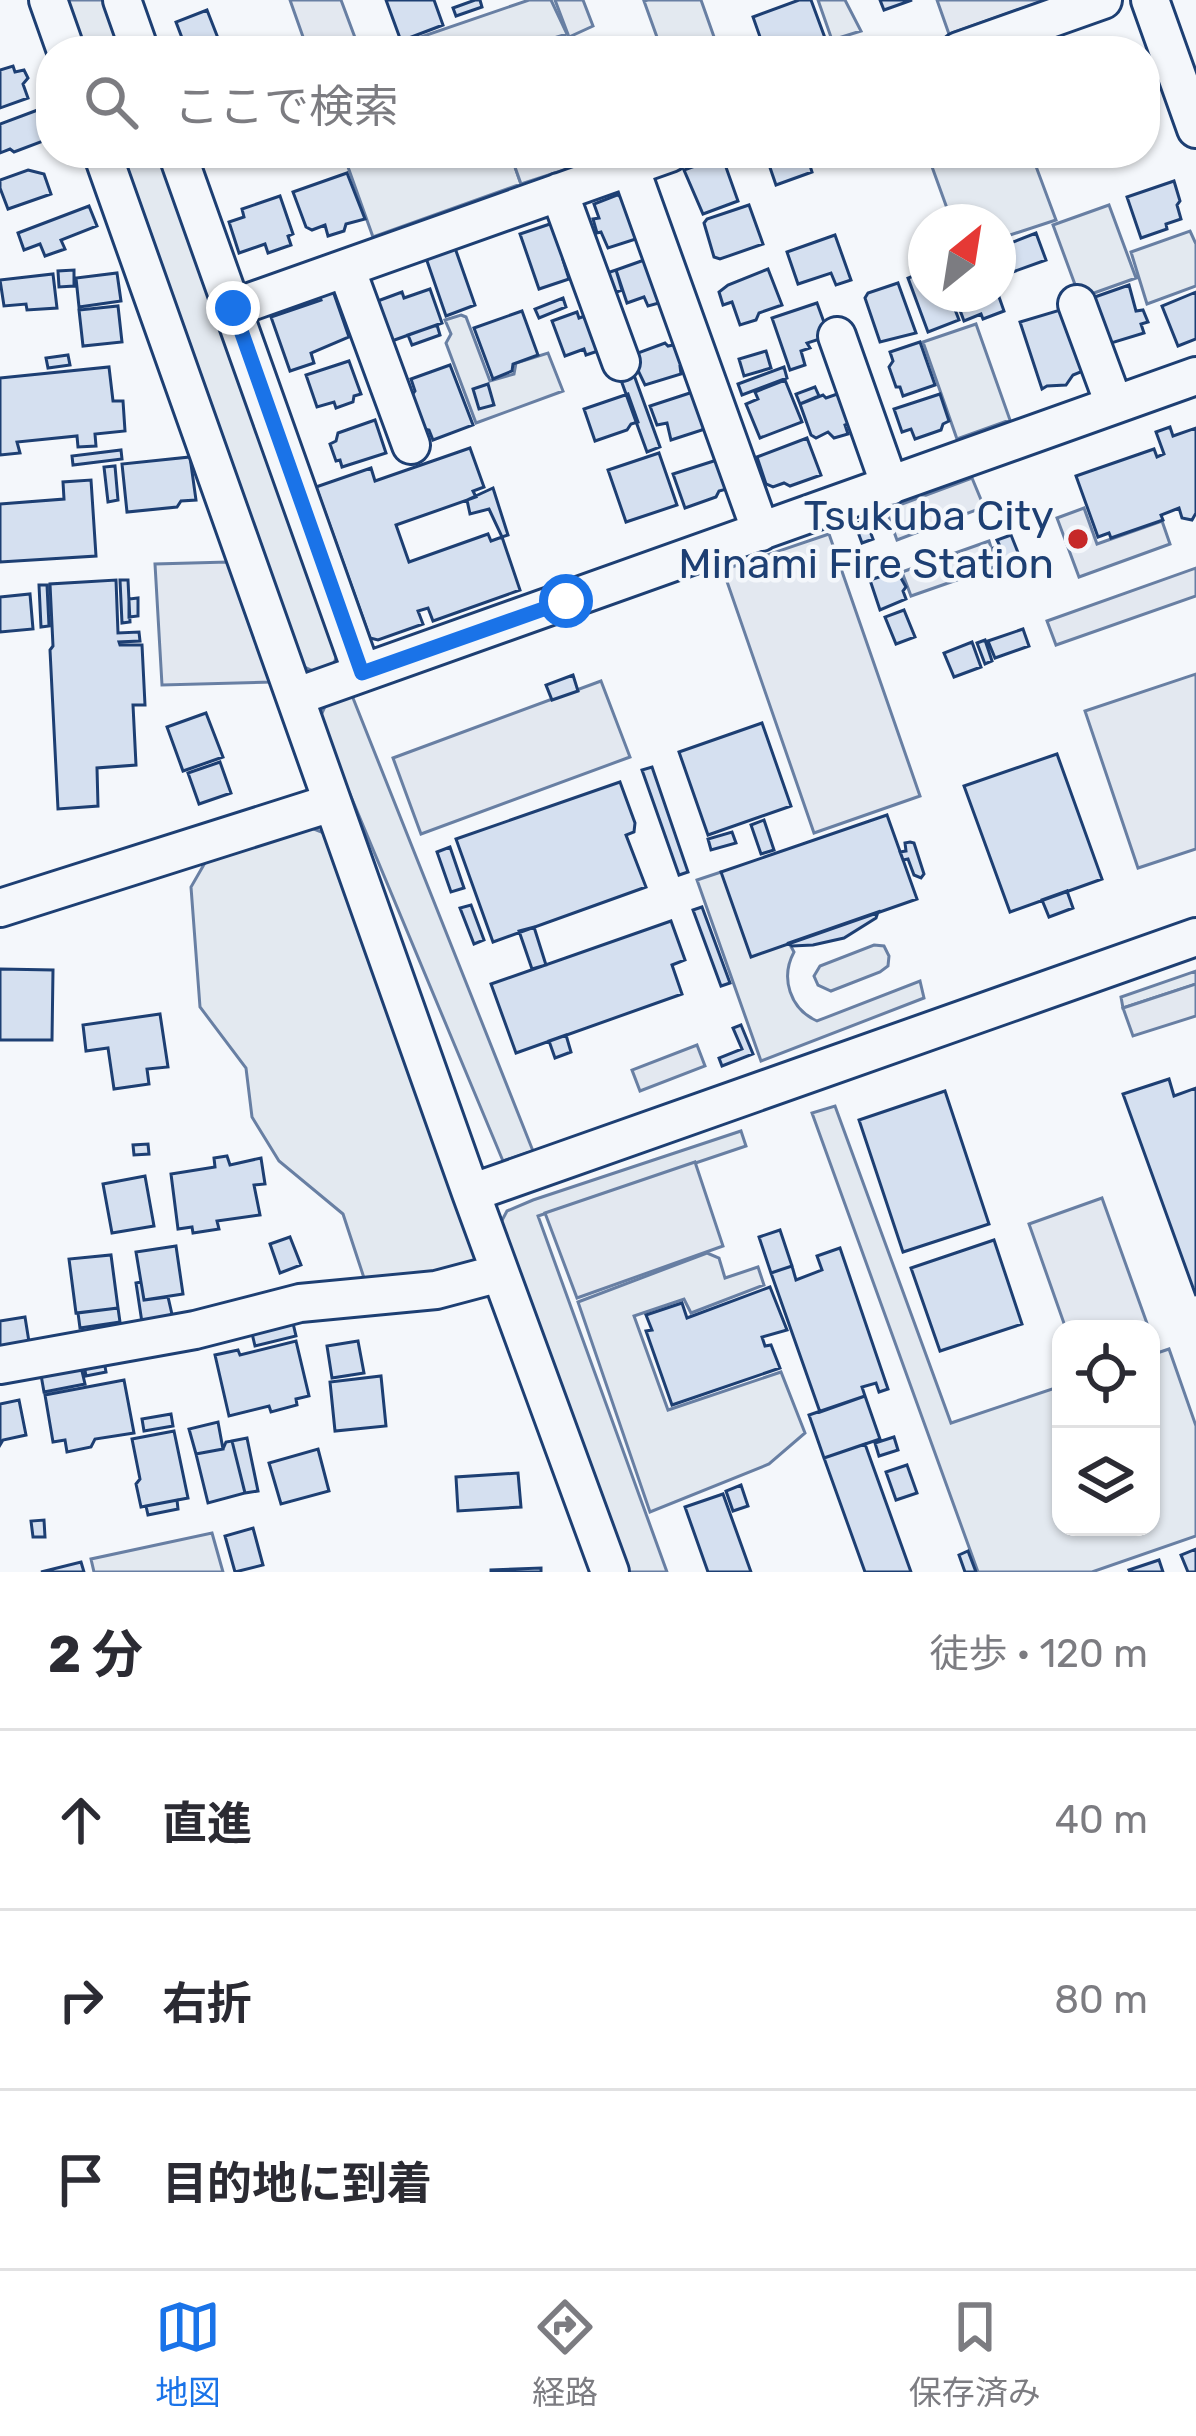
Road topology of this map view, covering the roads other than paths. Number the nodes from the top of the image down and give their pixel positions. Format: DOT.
graph roads {
  1 [pos="48,0"];
  2 [pos="122,0"];
  3 [pos="1103,0"];
  4 [pos="1150,0"];
  5 [pos="61,36"];
  6 [pos="135,36"];
  7 [pos="1001,36"];
  8 [pos="1196,129"];
  9 [pos="107,168"];
  10 [pos="182,168"];
  11 [pos="627,168"];
  12 [pos="630,168"];
  13 [pos="559,192"];
  14 [pos="346,268"];
  15 [pos="1077,304"];
  16 [pos="233,308"];
  17 [pos="838,336"];
  18 [pos="621,362"];
  19 [pos="1196,376"];
  20 [pos="1114,404"];
  21 [pos="411,445"];
  22 [pos="890,486"];
  23 [pos="761,532"];
  24 [pos="362,673"];
  25 [pos="296,697"];
  26 [pos="331,802"];
  27 [pos="0,908"];
  28 [pos="1196,937"];
  29 [pos="471,1193"];
  30 [pos="500,1273"];
  31 [pos="0,1365"];
  32 [pos="610,1572"];
  1 -- 5 [label="street"];
  2 -- 6 [label="street"];
  3 -- 7 [label="street"];
  4 -- 8 [label="street"];
  9 -- 25 [label="street"];
  10 -- 16 [label="street"];
  11 -- 13 [label="street"];
  12 -- 23 [label="street"];
  13 -- 14 [label="street"];
  13 -- 18 [label="street"];
  14 -- 16 [label="street"];
  14 -- 21 [label="street"];
  15 -- 20 [label="street"];
  16 -- 24 [label="street"];
  17 -- 22 [label="street"];
  19 -- 20 [label="street"];
  20 -- 22 [label="street"];
  22 -- 23 [label="street"];
  23 -- 24 [label="street"];
  24 -- 25 [label="street"];
  25 -- 26 [label="street"];
  26 -- 27 [label="street"];
  26 -- 29 [label="street"];
  28 -- 29 [label="street"];
  29 -- 30 [label="street"];
  30 -- 31 [label="street"];
  30 -- 32 [label="street"];
}
